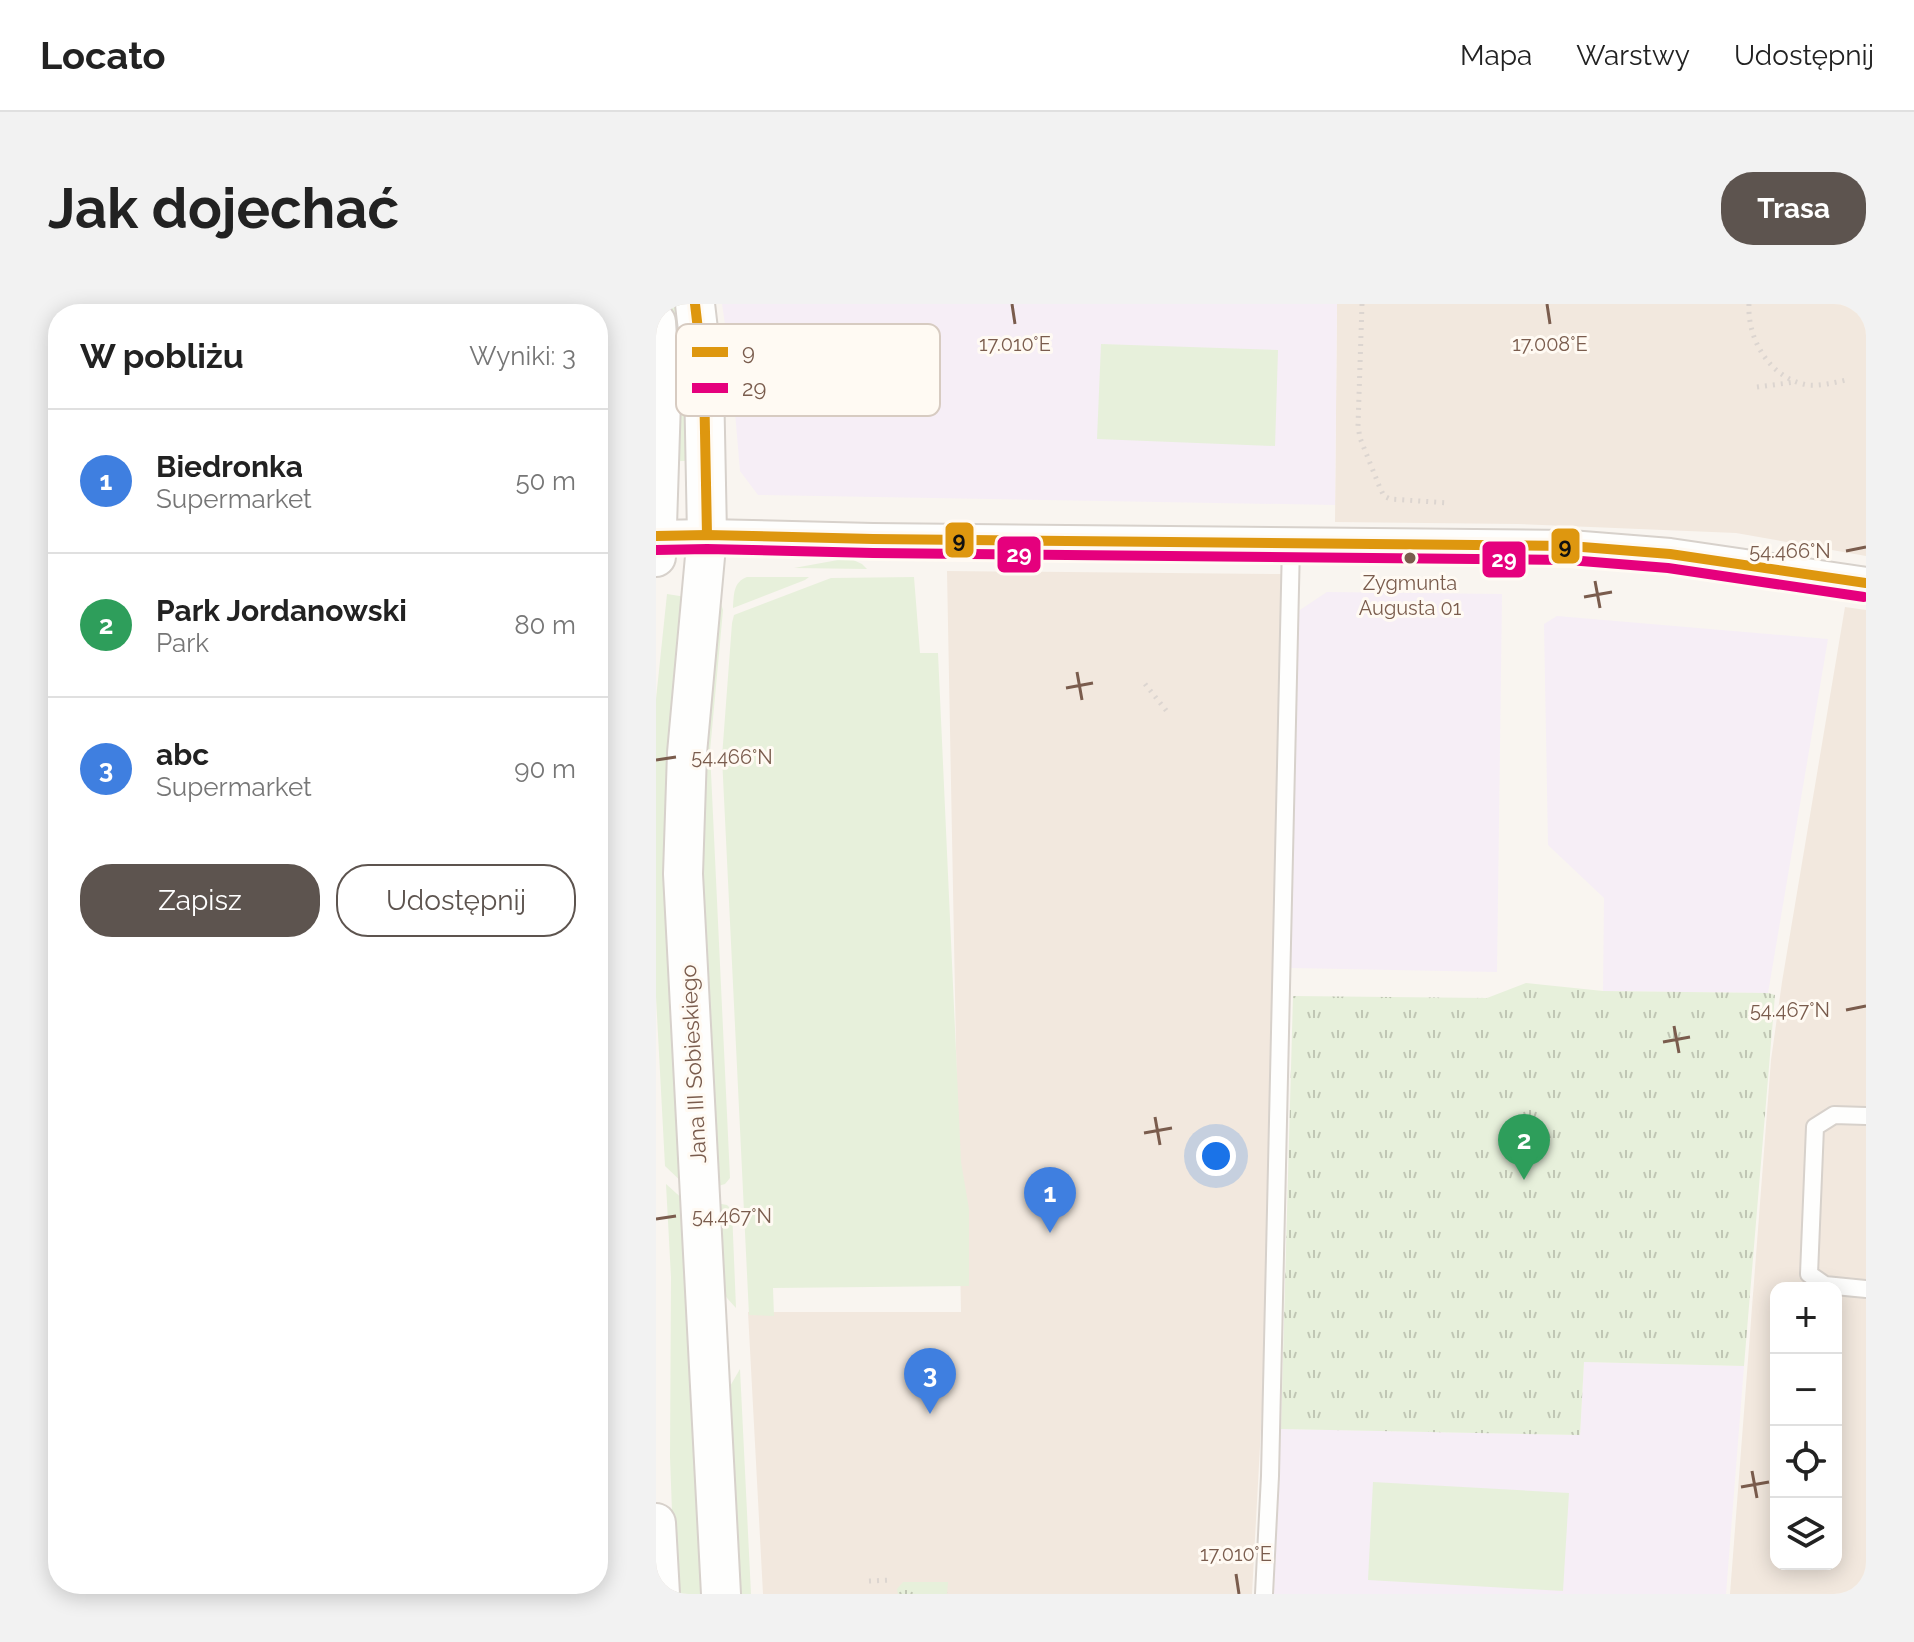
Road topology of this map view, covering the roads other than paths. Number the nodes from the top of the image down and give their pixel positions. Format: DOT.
graph roads {
  1 [pos="695,304"];
  2 [pos="656,322"];
  3 [pos="697,324"];
  4 [pos="705,416"];
  5 [pos="707,535"];
  6 [pos="657,543"];
  7 [pos="1291,544"];
  8 [pos="1866,583"];
  9 [pos="1866,1116"];
  10 [pos="1866,1289"];
  11 [pos="656,1523"];
  12 [pos="660,1594"];
  13 [pos="721,1594"];
  14 [pos="1264,1594"];
  1 -- 3 [label="street, Jana III Sobieskiego"];
  2 -- 6 [label="street"];
  4 -- 5 [label="street, Jana III Sobieskiego"];
  5 -- 6 [label="street"];
  5 -- 7 [label="street"];
  5 -- 13 [label="street, Jana III Sobieskiego"];
  7 -- 8 [label="street"];
  7 -- 14 [label="lane"];
  9 -- 10 [label="lane"];
  11 -- 12 [label="street"];
}
